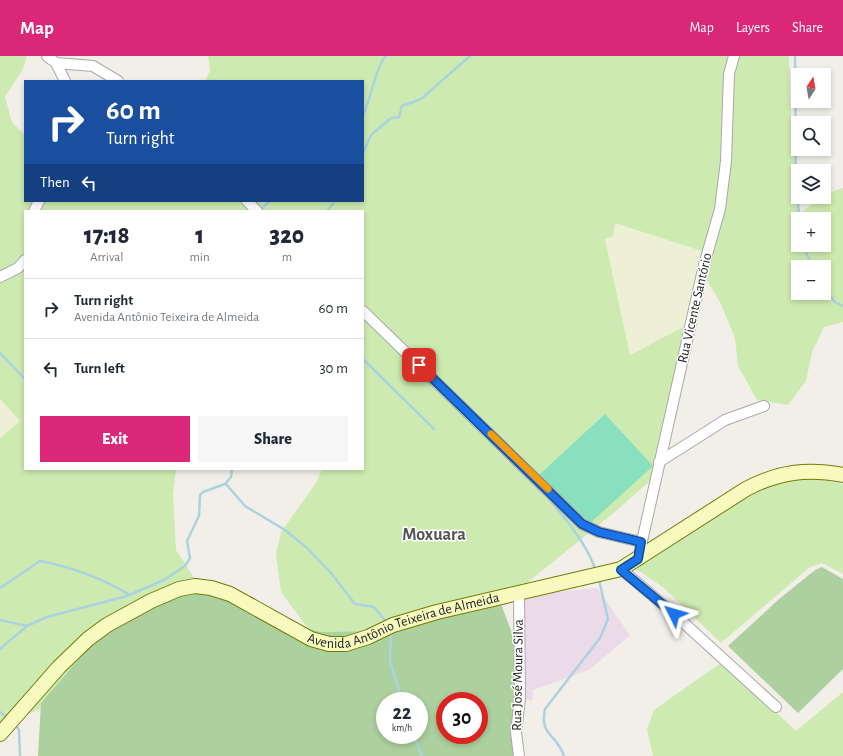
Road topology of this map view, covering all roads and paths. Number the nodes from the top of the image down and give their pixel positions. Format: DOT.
graph roads {
  1 [pos="47,56"];
  2 [pos="734,56"];
  3 [pos="56,63"];
  4 [pos="65,80"];
  5 [pos="116,80"];
  6 [pos="248,202"];
  7 [pos="256,210"];
  8 [pos="24,261"];
  9 [pos="0,277"];
  10 [pos="364,312"];
  11 [pos="764,406"];
  12 [pos="660,462"];
  13 [pos="843,476"];
  14 [pos="641,542"];
  15 [pos="638,559"];
  16 [pos="621,570"];
  17 [pos="519,593"];
  18 [pos="776,707"];
  19 [pos="0,734"];
  20 [pos="519,756"];
  1 -- 3 [label="street"];
  2 -- 12 [label="street, Rua Vicente Santório"];
  3 -- 4 [label="street"];
  3 -- 5 [label="street"];
  6 -- 7 [label="street"];
  8 -- 9 [label="street"];
  10 -- 14 [label="street"];
  11 -- 12 [label="street"];
  12 -- 14 [label="street, Rua Vicente Santório"];
  13 -- 15 [label="street, Avenida Antônio Teixeira de Almeida"];
  14 -- 15 [label="street, Rua Vicente Santório"];
  15 -- 16 [label="street, Avenida Antônio Teixeira de Almeida"];
  16 -- 17 [label="street, Avenida Antônio Teixeira de Almeida"];
  16 -- 18 [label="street"];
  17 -- 19 [label="street, Avenida Antônio Teixeira de Almeida"];
  17 -- 20 [label="street, Rua José Moura Silva"];
}
